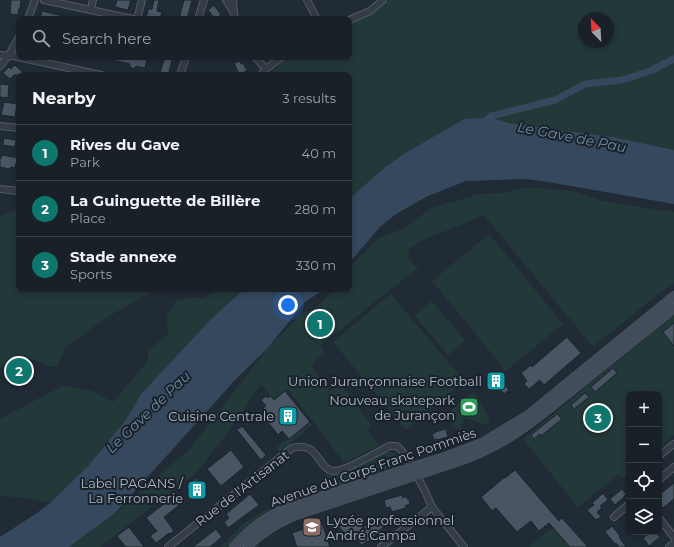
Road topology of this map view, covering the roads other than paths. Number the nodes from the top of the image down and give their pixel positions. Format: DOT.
graph roads {
  1 [pos="35,0"];
  2 [pos="44,0"];
  3 [pos="93,0"];
  4 [pos="142,0"];
  5 [pos="204,0"];
  6 [pos="226,0"];
  7 [pos="233,0"];
  8 [pos="307,0"];
  9 [pos="383,0"];
  10 [pos="91,9"];
  11 [pos="29,16"];
  12 [pos="120,16"];
  13 [pos="139,16"];
  14 [pos="199,16"];
  15 [pos="235,16"];
  16 [pos="315,16"];
  17 [pos="352,19"];
  18 [pos="16,42"];
  19 [pos="0,55"];
  20 [pos="9,55"];
  21 [pos="16,57"];
  22 [pos="32,60"];
  23 [pos="185,60"];
  24 [pos="258,60"];
  25 [pos="278,60"];
  26 [pos="0,66"];
  27 [pos="266,69"];
  28 [pos="87,72"];
  29 [pos="181,72"];
  30 [pos="263,72"];
  31 [pos="0,126"];
  32 [pos="16,128"];
  33 [pos="0,189"];
  34 [pos="16,191"];
  35 [pos="674,296"];
  36 [pos="674,308"];
  37 [pos="674,444"];
  38 [pos="662,454"];
  39 [pos="674,467"];
  40 [pos="415,471"];
  41 [pos="662,477"];
  42 [pos="432,507"];
  43 [pos="626,507"];
  44 [pos="614,517"];
  45 [pos="662,522"];
  46 [pos="674,537"];
  47 [pos="674,543"];
  48 [pos="168,547"];
  49 [pos="234,547"];
  50 [pos="248,547"];
  51 [pos="381,547"];
  52 [pos="464,547"];
  53 [pos="669,547"];
  1 -- 11 [label="street"];
  2 -- 10 [label="street"];
  3 -- 10 [label="street"];
  4 -- 13 [label="street"];
  5 -- 14 [label="street"];
  6 -- 15 [label="street"];
  7 -- 15 [label="street"];
  8 -- 16 [label="street"];
  9 -- 17 [label="street"];
  10 -- 12 [label="street"];
  18 -- 20 [label="street"];
  19 -- 20 [label="street"];
  20 -- 21 [label="street"];
  20 -- 26 [label="street"];
  22 -- 28 [label="street"];
  23 -- 29 [label="street"];
  24 -- 27 [label="street"];
  25 -- 27 [label="street"];
  27 -- 30 [label="street"];
  31 -- 32 [label="street"];
  33 -- 34 [label="street"];
  35 -- 40 [label="main road, Avenue du Corps Franc Pommiès"];
  36 -- 40 [label="main road, Avenue du Corps Franc Pommiès"];
  37 -- 38 [label="street"];
  39 -- 41 [label="street"];
  40 -- 42 [label="street"];
  40 -- 48 [label="street, Rue de l'Artisanat"];
  40 -- 49 [label="main road, Avenue du Corps Franc Pommiès"];
  40 -- 50 [label="main road, Avenue du Corps Franc Pommiès"];
  42 -- 51 [label="street"];
  42 -- 52 [label="street"];
  43 -- 44 [label="street"];
  45 -- 46 [label="street"];
  47 -- 53 [label="street"];
}
